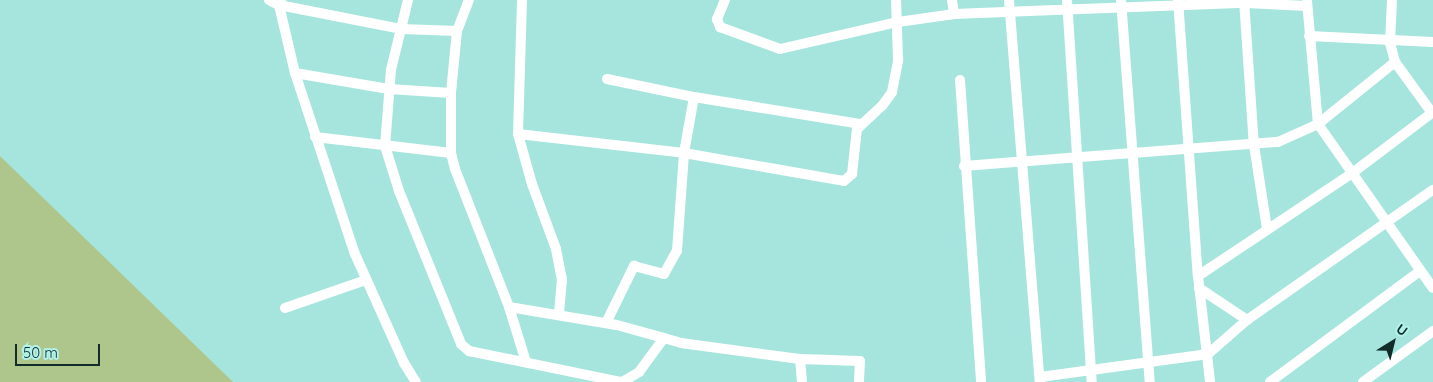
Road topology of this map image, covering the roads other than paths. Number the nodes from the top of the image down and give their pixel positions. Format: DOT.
graph roads {
  1 [pos="269,0"];
  2 [pos="408,0"];
  3 [pos="469,0"];
  4 [pos="522,0"];
  5 [pos="725,0"];
  6 [pos="896,0"];
  7 [pos="952,0"];
  8 [pos="1009,0"];
  9 [pos="1392,0"];
  10 [pos="280,2"];
  11 [pos="1244,2"];
  12 [pos="1307,3"];
  13 [pos="1121,4"];
  14 [pos="1178,4"];
  15 [pos="1068,5"];
  16 [pos="954,14"];
  17 [pos="1010,14"];
  18 [pos="898,22"];
  19 [pos="401,28"];
  20 [pos="457,31"];
  21 [pos="1309,36"];
  22 [pos="1390,38"];
  23 [pos="1433,42"];
  24 [pos="1395,62"];
  25 [pos="295,73"];
  26 [pos="607,79"];
  27 [pos="960,80"];
  28 [pos="389,89"];
  29 [pos="451,93"];
  30 [pos="694,97"];
  31 [pos="1433,113"];
  32 [pos="860,124"];
  33 [pos="1318,124"];
  34 [pos="518,134"];
  35 [pos="315,137"];
  36 [pos="1254,145"];
  37 [pos="385,146"];
  38 [pos="1189,146"];
  39 [pos="451,153"];
  40 [pos="684,153"];
  41 [pos="1132,153"];
  42 [pos="1075,157"];
  43 [pos="1021,161"];
  44 [pos="964,166"];
  45 [pos="1351,174"];
  46 [pos="1433,190"];
  47 [pos="1387,224"];
  48 [pos="1267,229"];
  49 [pos="1420,271"];
  50 [pos="1198,276"];
  51 [pos="366,280"];
  52 [pos="1199,288"];
  53 [pos="1433,288"];
  54 [pos="509,306"];
  55 [pos="285,308"];
  56 [pos="559,315"];
  57 [pos="1247,320"];
  58 [pos="606,323"];
  59 [pos="1433,331"];
  60 [pos="664,338"];
  61 [pos="1208,354"];
  62 [pos="800,359"];
  63 [pos="526,362"];
  64 [pos="1148,363"];
  65 [pos="1091,370"];
  66 [pos="596,380"];
  67 [pos="1040,380"];
  68 [pos="416,382"];
  69 [pos="625,382"];
  70 [pos="802,382"];
  71 [pos="859,382"];
  72 [pos="981,382"];
  73 [pos="1092,382"];
  74 [pos="1150,382"];
  75 [pos="1210,382"];
  76 [pos="1270,382"];
  77 [pos="1363,382"];
  1 -- 10 [label="street"];
  2 -- 19 [label="street"];
  3 -- 20 [label="street"];
  4 -- 34 [label="street"];
  5 -- 18 [label="street"];
  6 -- 18 [label="street"];
  7 -- 16 [label="street"];
  8 -- 17 [label="street"];
  9 -- 22 [label="street"];
  10 -- 19 [label="street"];
  10 -- 25 [label="street"];
  11 -- 12 [label="street"];
  11 -- 14 [label="street"];
  11 -- 36 [label="street"];
  12 -- 21 [label="street"];
  13 -- 14 [label="street"];
  13 -- 15 [label="street"];
  13 -- 41 [label="street"];
  14 -- 38 [label="street"];
  15 -- 17 [label="street"];
  15 -- 42 [label="street"];
  16 -- 17 [label="street"];
  16 -- 18 [label="street"];
  17 -- 43 [label="street"];
  18 -- 32 [label="street"];
  19 -- 20 [label="street"];
  19 -- 28 [label="street"];
  20 -- 29 [label="street"];
  21 -- 22 [label="street"];
  21 -- 33 [label="street"];
  22 -- 23 [label="street"];
  22 -- 24 [label="street"];
  24 -- 31 [label="street"];
  24 -- 33 [label="street"];
  25 -- 28 [label="street"];
  25 -- 35 [label="street"];
  26 -- 30 [label="street"];
  27 -- 44 [label="street"];
  28 -- 29 [label="street"];
  28 -- 37 [label="street"];
  29 -- 39 [label="street"];
  30 -- 32 [label="street"];
  30 -- 40 [label="street"];
  31 -- 45 [label="street"];
  32 -- 40 [label="street"];
  33 -- 36 [label="street"];
  33 -- 45 [label="street"];
  34 -- 40 [label="street"];
  34 -- 56 [label="street"];
  35 -- 37 [label="street"];
  35 -- 51 [label="street"];
  36 -- 38 [label="street"];
  36 -- 48 [label="street"];
  37 -- 39 [label="street"];
  37 -- 63 [label="street"];
  38 -- 41 [label="street"];
  38 -- 50 [label="street"];
  39 -- 54 [label="street"];
  40 -- 58 [label="street"];
  41 -- 42 [label="street"];
  41 -- 64 [label="street"];
  42 -- 43 [label="street"];
  42 -- 65 [label="street"];
  43 -- 44 [label="street"];
  43 -- 67 [label="street"];
  44 -- 72 [label="street"];
  45 -- 47 [label="street"];
  45 -- 48 [label="street"];
  46 -- 47 [label="street"];
  47 -- 49 [label="street"];
  47 -- 57 [label="street"];
  48 -- 50 [label="street"];
  49 -- 53 [label="street"];
  49 -- 76 [label="street"];
  50 -- 52 [label="street"];
  51 -- 55 [label="street"];
  51 -- 68 [label="street"];
  52 -- 57 [label="street"];
  52 -- 61 [label="street"];
  54 -- 56 [label="street"];
  54 -- 63 [label="street"];
  56 -- 58 [label="street"];
  57 -- 61 [label="street"];
  58 -- 60 [label="street"];
  59 -- 77 [label="street"];
  60 -- 62 [label="street"];
  60 -- 69 [label="street"];
  61 -- 64 [label="street"];
  61 -- 75 [label="street"];
  62 -- 70 [label="street"];
  62 -- 71 [label="street"];
  63 -- 66 [label="street"];
  64 -- 65 [label="street"];
  64 -- 74 [label="street"];
  65 -- 67 [label="street"];
  65 -- 73 [label="street"];
  66 -- 69 [label="street"];
}
